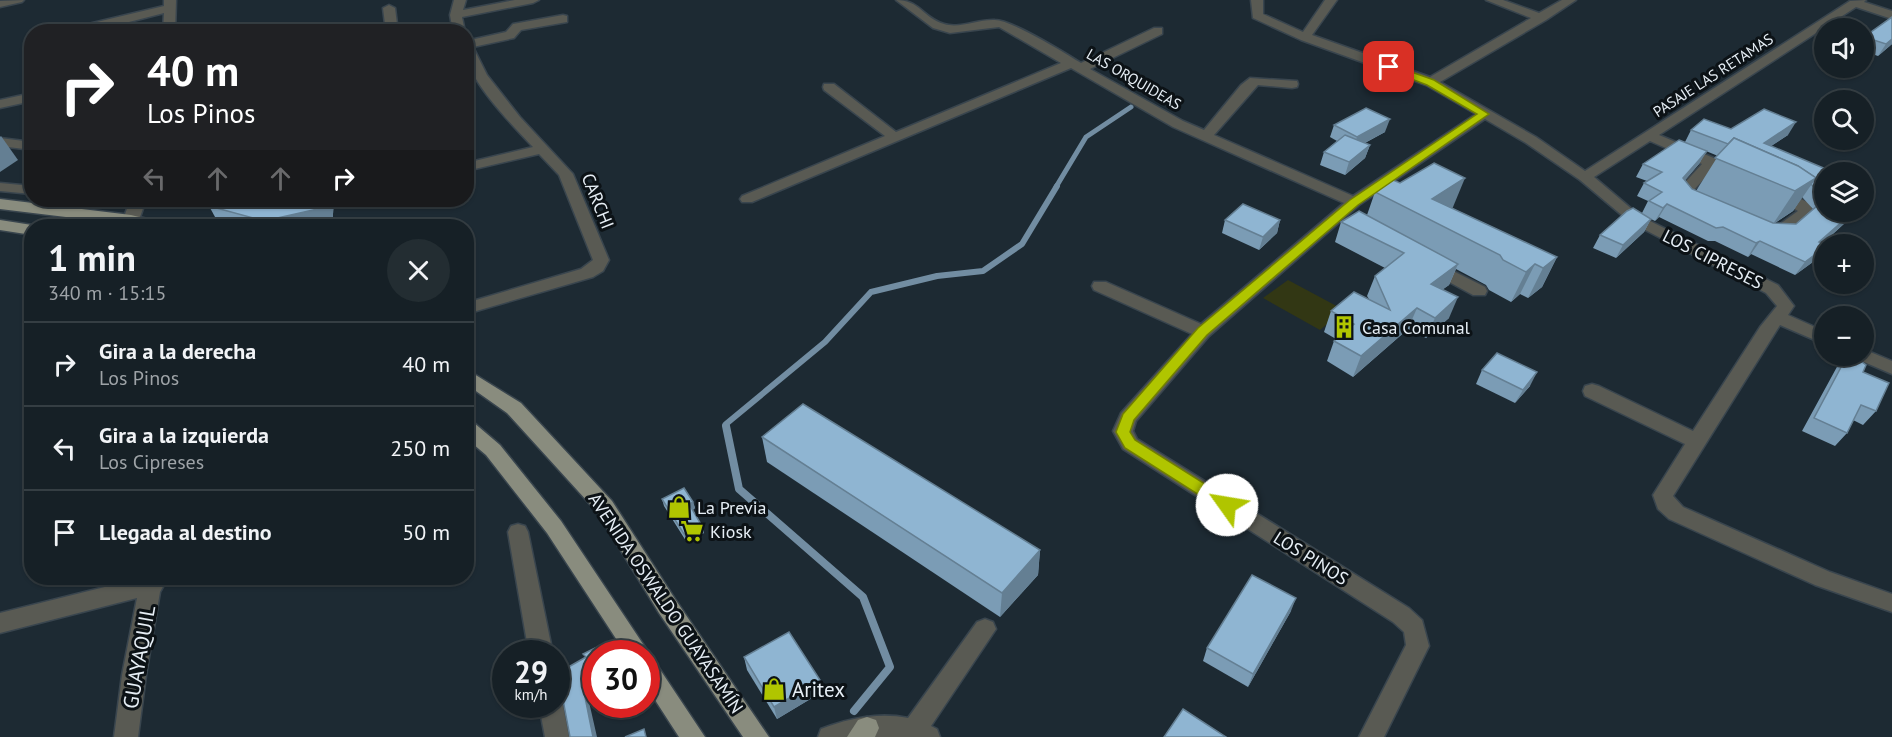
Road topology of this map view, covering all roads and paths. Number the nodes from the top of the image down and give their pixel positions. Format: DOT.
graph roads {
  1 [pos="18,0"];
  2 [pos="460,0"];
  3 [pos="533,0"];
  4 [pos="928,0"];
  5 [pos="1257,0"];
  6 [pos="1331,0"];
  7 [pos="1492,0"];
  8 [pos="1570,0"];
  9 [pos="1857,2"];
  10 [pos="905,3"];
  11 [pos="0,4"];
  12 [pos="170,4"];
  13 [pos="389,8"];
  14 [pos="456,15"];
  15 [pos="1892,15"];
  16 [pos="1542,18"];
  17 [pos="563,19"];
  18 [pos="111,24"];
  19 [pos="169,24"];
  20 [pos="391,24"];
  21 [pos="458,24"];
  22 [pos="1158,32"];
  23 [pos="1305,37"];
  24 [pos="474,50"];
  25 [pos="474,63"];
  26 [pos="1077,65"];
  27 [pos="1431,82"];
  28 [pos="1292,84"];
  29 [pos="830,87"];
  30 [pos="24,99"];
  31 [pos="0,104"];
  32 [pos="1484,114"];
  33 [pos="1206,136"];
  34 [pos="1649,136"];
  35 [pos="896,138"];
  36 [pos="0,142"];
  37 [pos="24,145"];
  38 [pos="543,149"];
  39 [pos="1711,162"];
  40 [pos="474,165"];
  41 [pos="1585,177"];
  42 [pos="0,187"];
  43 [pos="24,189"];
  44 [pos="747,199"];
  45 [pos="1354,202"];
  46 [pos="0,204"];
  47 [pos="24,204"];
  48 [pos="1710,206"];
  49 [pos="45,207"];
  50 [pos="110,219"];
  51 [pos="0,225"];
  52 [pos="1760,227"];
  53 [pos="24,229"];
  54 [pos="1419,259"];
  55 [pos="1100,286"];
  56 [pos="1479,291"];
  57 [pos="474,307"];
  58 [pos="1777,317"];
  59 [pos="1203,332"];
  60 [pos="1814,334"];
  61 [pos="1874,360"];
  62 [pos="1892,368"];
  63 [pos="474,380"];
  64 [pos="1592,391"];
  65 [pos="474,434"];
  66 [pos="1697,441"];
  67 [pos="518,532"];
  68 [pos="138,585"];
  69 [pos="151,585"];
  70 [pos="1892,603"];
  71 [pos="0,623"];
  72 [pos="985,629"];
  73 [pos="538,640"];
  74 [pos="630,640"];
  75 [pos="660,686"];
  76 [pos="553,718"];
  77 [pos="863,732"];
  78 [pos="921,733"];
  79 [pos="126,737"];
  80 [pos="557,737"];
  81 [pos="693,737"];
  82 [pos="758,737"];
  83 [pos="830,737"];
  84 [pos="1371,737"];
  1 -- 11 [label="street"];
  2 -- 14 [label="street"];
  3 -- 14 [label="street"];
  4 -- 10 [label="street"];
  5 -- 23 [label="street, LOS CIPRESES"];
  6 -- 23 [label="street"];
  7 -- 16 [label="street"];
  8 -- 16 [label="street"];
  9 -- 15 [label="street"];
  9 -- 34 [label="street, PASAJE LAS RETAMAS"];
  10 -- 26 [label="street, LAS ORQUIDEAS"];
  12 -- 18 [label="street"];
  12 -- 19 [label="street"];
  13 -- 20 [label="street"];
  14 -- 21 [label="street"];
  16 -- 27 [label="street"];
  17 -- 24 [label="street"];
  22 -- 26 [label="street"];
  23 -- 27 [label="street, LOS CIPRESES"];
  25 -- 38 [label="street, CARCHI"];
  26 -- 33 [label="street, LAS ORQUIDEAS"];
  26 -- 35 [label="street"];
  27 -- 32 [label="street, LOS CIPRESES"];
  28 -- 33 [label="street"];
  29 -- 35 [label="street"];
  30 -- 31 [label="street"];
  32 -- 41 [label="street, LOS CIPRESES"];
  32 -- 45 [label="street, LOS PINOS"];
  33 -- 45 [label="street, LAS ORQUIDEAS"];
  34 -- 39 [label="street"];
  34 -- 41 [label="street, PASAJE LAS RETAMAS"];
  35 -- 44 [label="street"];
  36 -- 37 [label="street"];
  38 -- 40 [label="street"];
  38 -- 57 [label="street, CARCHI"];
  39 -- 48 [label="street"];
  39 -- 52 [label="street"];
  41 -- 58 [label="street, LOS CIPRESES"];
  42 -- 43 [label="street"];
  45 -- 59 [label="street, LOS PINOS"];
  46 -- 47 [label="main road"];
  49 -- 50 [label="main road"];
  51 -- 53 [label="main road"];
  54 -- 56 [label="street"];
  55 -- 59 [label="street"];
  58 -- 60 [label="street"];
  58 -- 66 [label="street"];
  59 -- 84 [label="street, LOS PINOS"];
  61 -- 62 [label="street"];
  63 -- 82 [label="main road, AVENIDA OSWALDO GUAYASAMÍN"];
  64 -- 66 [label="street"];
  65 -- 74 [label="main road"];
  66 -- 70 [label="street"];
  67 -- 73 [label="street"];
  68 -- 71 [label="street"];
  69 -- 79 [label="street, GUAYAQUIL"];
  72 -- 78 [label="street"];
  75 -- 81 [label="main road"];
  76 -- 80 [label="street"];
  77 -- 78 [label="street"];
  77 -- 83 [label="street"];
}
